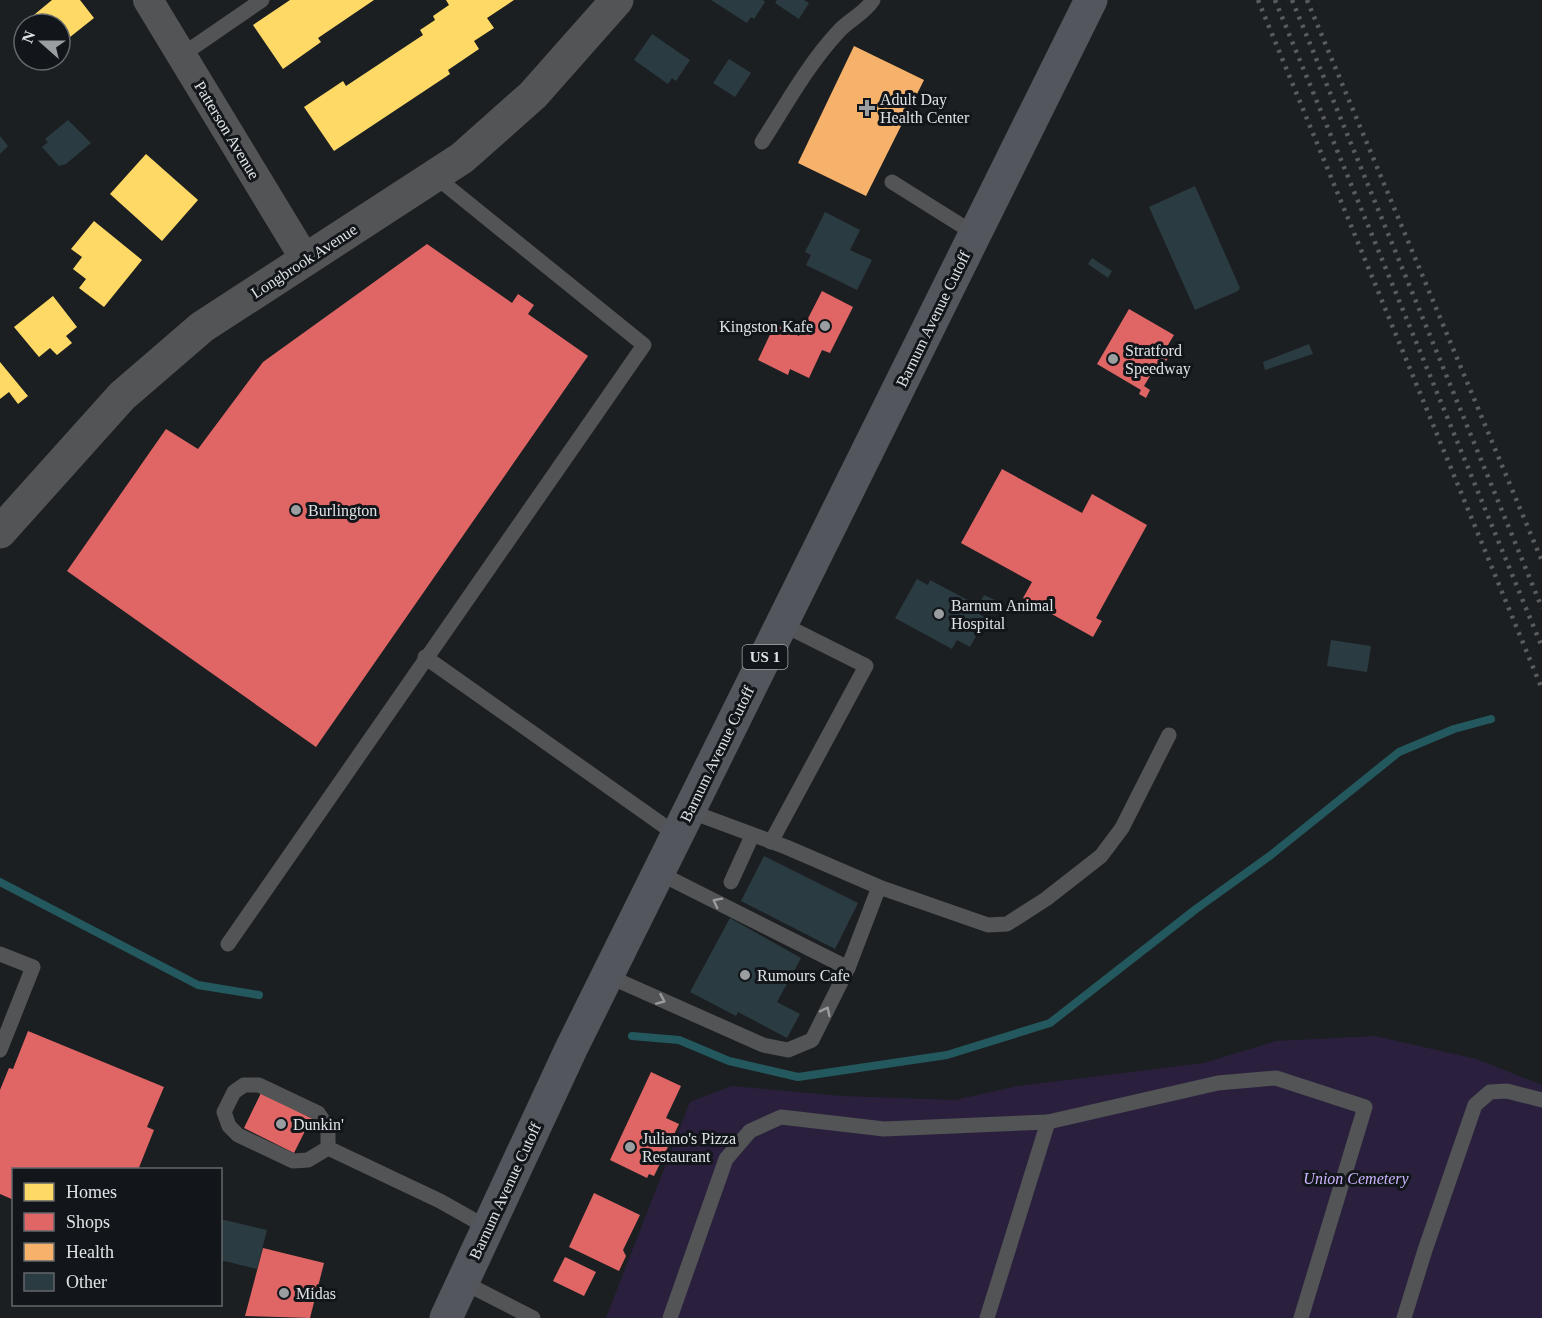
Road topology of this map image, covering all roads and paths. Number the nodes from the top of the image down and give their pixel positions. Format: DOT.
graph roads {
  1 [pos="148,0"];
  2 [pos="262,0"];
  3 [pos="617,0"];
  4 [pos="873,0"];
  5 [pos="1091,0"];
  6 [pos="182,55"];
  7 [pos="762,142"];
  8 [pos="436,177"];
  9 [pos="892,182"];
  10 [pos="975,234"];
  11 [pos="306,259"];
  12 [pos="0,530"];
  13 [pos="782,624"];
  14 [pos="425,657"];
  15 [pos="1169,735"];
  16 [pos="683,823"];
  17 [pos="752,836"];
  18 [pos="771,842"];
  19 [pos="659,873"];
  20 [pos="731,882"];
  21 [pos="879,887"];
  22 [pos="228,944"];
  23 [pos="0,954"];
  24 [pos="848,968"];
  25 [pos="608,976"];
  26 [pos="0,1050"];
  27 [pos="1542,1100"];
  28 [pos="1048,1122"];
  29 [pos="328,1148"];
  30 [pos="488,1228"];
  31 [pos="463,1282"];
  32 [pos="446,1318"];
  33 [pos="533,1318"];
  34 [pos="670,1318"];
  35 [pos="987,1318"];
  36 [pos="1301,1318"];
  37 [pos="1404,1318"];
  1 -- 6 [label="street, Patterson Avenue"];
  2 -- 6 [label="lane"];
  3 -- 8 [label="street, Longbrook Avenue"];
  4 -- 7 [label="lane"];
  5 -- 10 [label="main road, Barnum Avenue Cutoff / US 1"];
  6 -- 11 [label="street, Patterson Avenue"];
  8 -- 11 [label="street, Longbrook Avenue"];
  8 -- 14 [label="lane"];
  9 -- 10 [label="lane"];
  10 -- 13 [label="main road, Barnum Avenue Cutoff / US 1"];
  11 -- 12 [label="street, Longbrook Avenue"];
  13 -- 16 [label="main road, Barnum Avenue Cutoff / US 1"];
  13 -- 18 [label="lane"];
  14 -- 16 [label="lane"];
  14 -- 22 [label="lane"];
  15 -- 21 [label="lane"];
  16 -- 17 [label="lane"];
  16 -- 19 [label="main road, Barnum Avenue Cutoff / US 1"];
  17 -- 18 [label="lane"];
  17 -- 20 [label="lane"];
  18 -- 21 [label="lane"];
  24 -- 19 [label="lane, one-way"];
  19 -- 25 [label="main road, Barnum Avenue Cutoff / US 1"];
  21 -- 24 [label="lane"];
  23 -- 26 [label="lane"];
  25 -- 24 [label="lane, one-way"];
  25 -- 30 [label="main road, Barnum Avenue Cutoff / US 1"];
  27 -- 37 [label="lane"];
  28 -- 34 [label="lane"];
  28 -- 35 [label="lane"];
  28 -- 36 [label="lane"];
  29 -- 29 [label="lane"];
  29 -- 30 [label="lane"];
  30 -- 31 [label="main road, Barnum Avenue Cutoff / US 1"];
  31 -- 32 [label="main road, Barnum Avenue Cutoff / US 1"];
  31 -- 33 [label="lane"];
}
